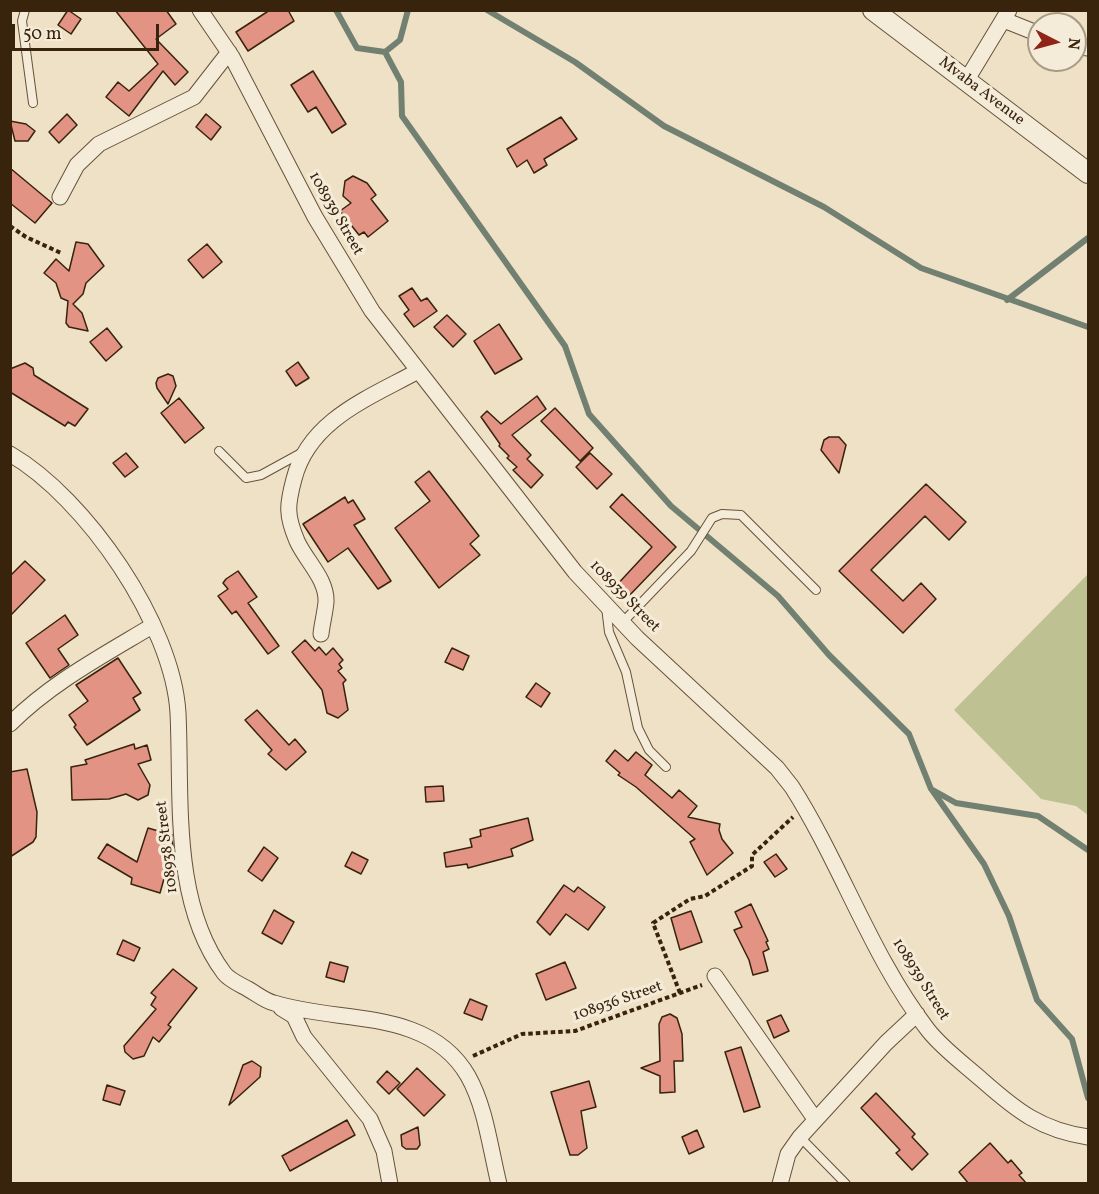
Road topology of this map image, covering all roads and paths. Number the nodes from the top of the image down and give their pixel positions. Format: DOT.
graph roads {
  1 [pos="25,10"];
  2 [pos="200,10"];
  3 [pos="873,10"];
  4 [pos="1006,15"];
  5 [pos="1027,27"];
  6 [pos="229,52"];
  7 [pos="966,81"];
  8 [pos="33,102"];
  9 [pos="1089,173"];
  10 [pos="60,197"];
  11 [pos="10,226"];
  12 [pos="62,253"];
  13 [pos="418,371"];
  14 [pos="219,451"];
  15 [pos="304,451"];
  16 [pos="10,454"];
  17 [pos="816,590"];
  18 [pos="606,606"];
  19 [pos="622,623"];
  20 [pos="152,626"];
  21 [pos="321,634"];
  22 [pos="10,724"];
  23 [pos="666,767"];
  24 [pos="804,806"];
  25 [pos="715,976"];
  26 [pos="680,993"];
  27 [pos="273,1003"];
  28 [pos="917,1014"];
  29 [pos="459,1062"];
  30 [pos="815,1119"];
  31 [pos="800,1137"];
  32 [pos="1089,1137"];
  33 [pos="390,1184"];
  34 [pos="499,1184"];
  35 [pos="780,1184"];
  36 [pos="846,1184"];
  1 -- 8 [label="lane"];
  2 -- 6 [label="street, 108939 Street"];
  3 -- 7 [label="street, Mvaba Avenue"];
  4 -- 5 [label="street"];
  4 -- 7 [label="street"];
  6 -- 10 [label="street"];
  6 -- 13 [label="street, 108939 Street"];
  7 -- 9 [label="street, Mvaba Avenue"];
  11 -- 12 [label="path"];
  13 -- 15 [label="street"];
  13 -- 18 [label="street, 108939 Street"];
  14 -- 15 [label="lane"];
  15 -- 21 [label="street"];
  16 -- 20 [label="street, 108938 Street"];
  17 -- 19 [label="lane"];
  18 -- 19 [label="street, 108939 Street"];
  18 -- 23 [label="lane"];
  19 -- 24 [label="street, 108939 Street"];
  20 -- 22 [label="street"];
  20 -- 27 [label="street, 108938 Street"];
  24 -- 26 [label="path"];
  24 -- 28 [label="street, 108939 Street"];
  25 -- 26 [label="path, 108936 Street"];
  25 -- 30 [label="street"];
  26 -- 29 [label="path, 108936 Street"];
  27 -- 29 [label="street, 108938 Street"];
  27 -- 33 [label="street"];
  28 -- 30 [label="street"];
  28 -- 32 [label="street, 108939 Street"];
  29 -- 34 [label="street, 108938 Street"];
  30 -- 31 [label="street"];
  31 -- 35 [label="street"];
  31 -- 36 [label="lane"];
}
